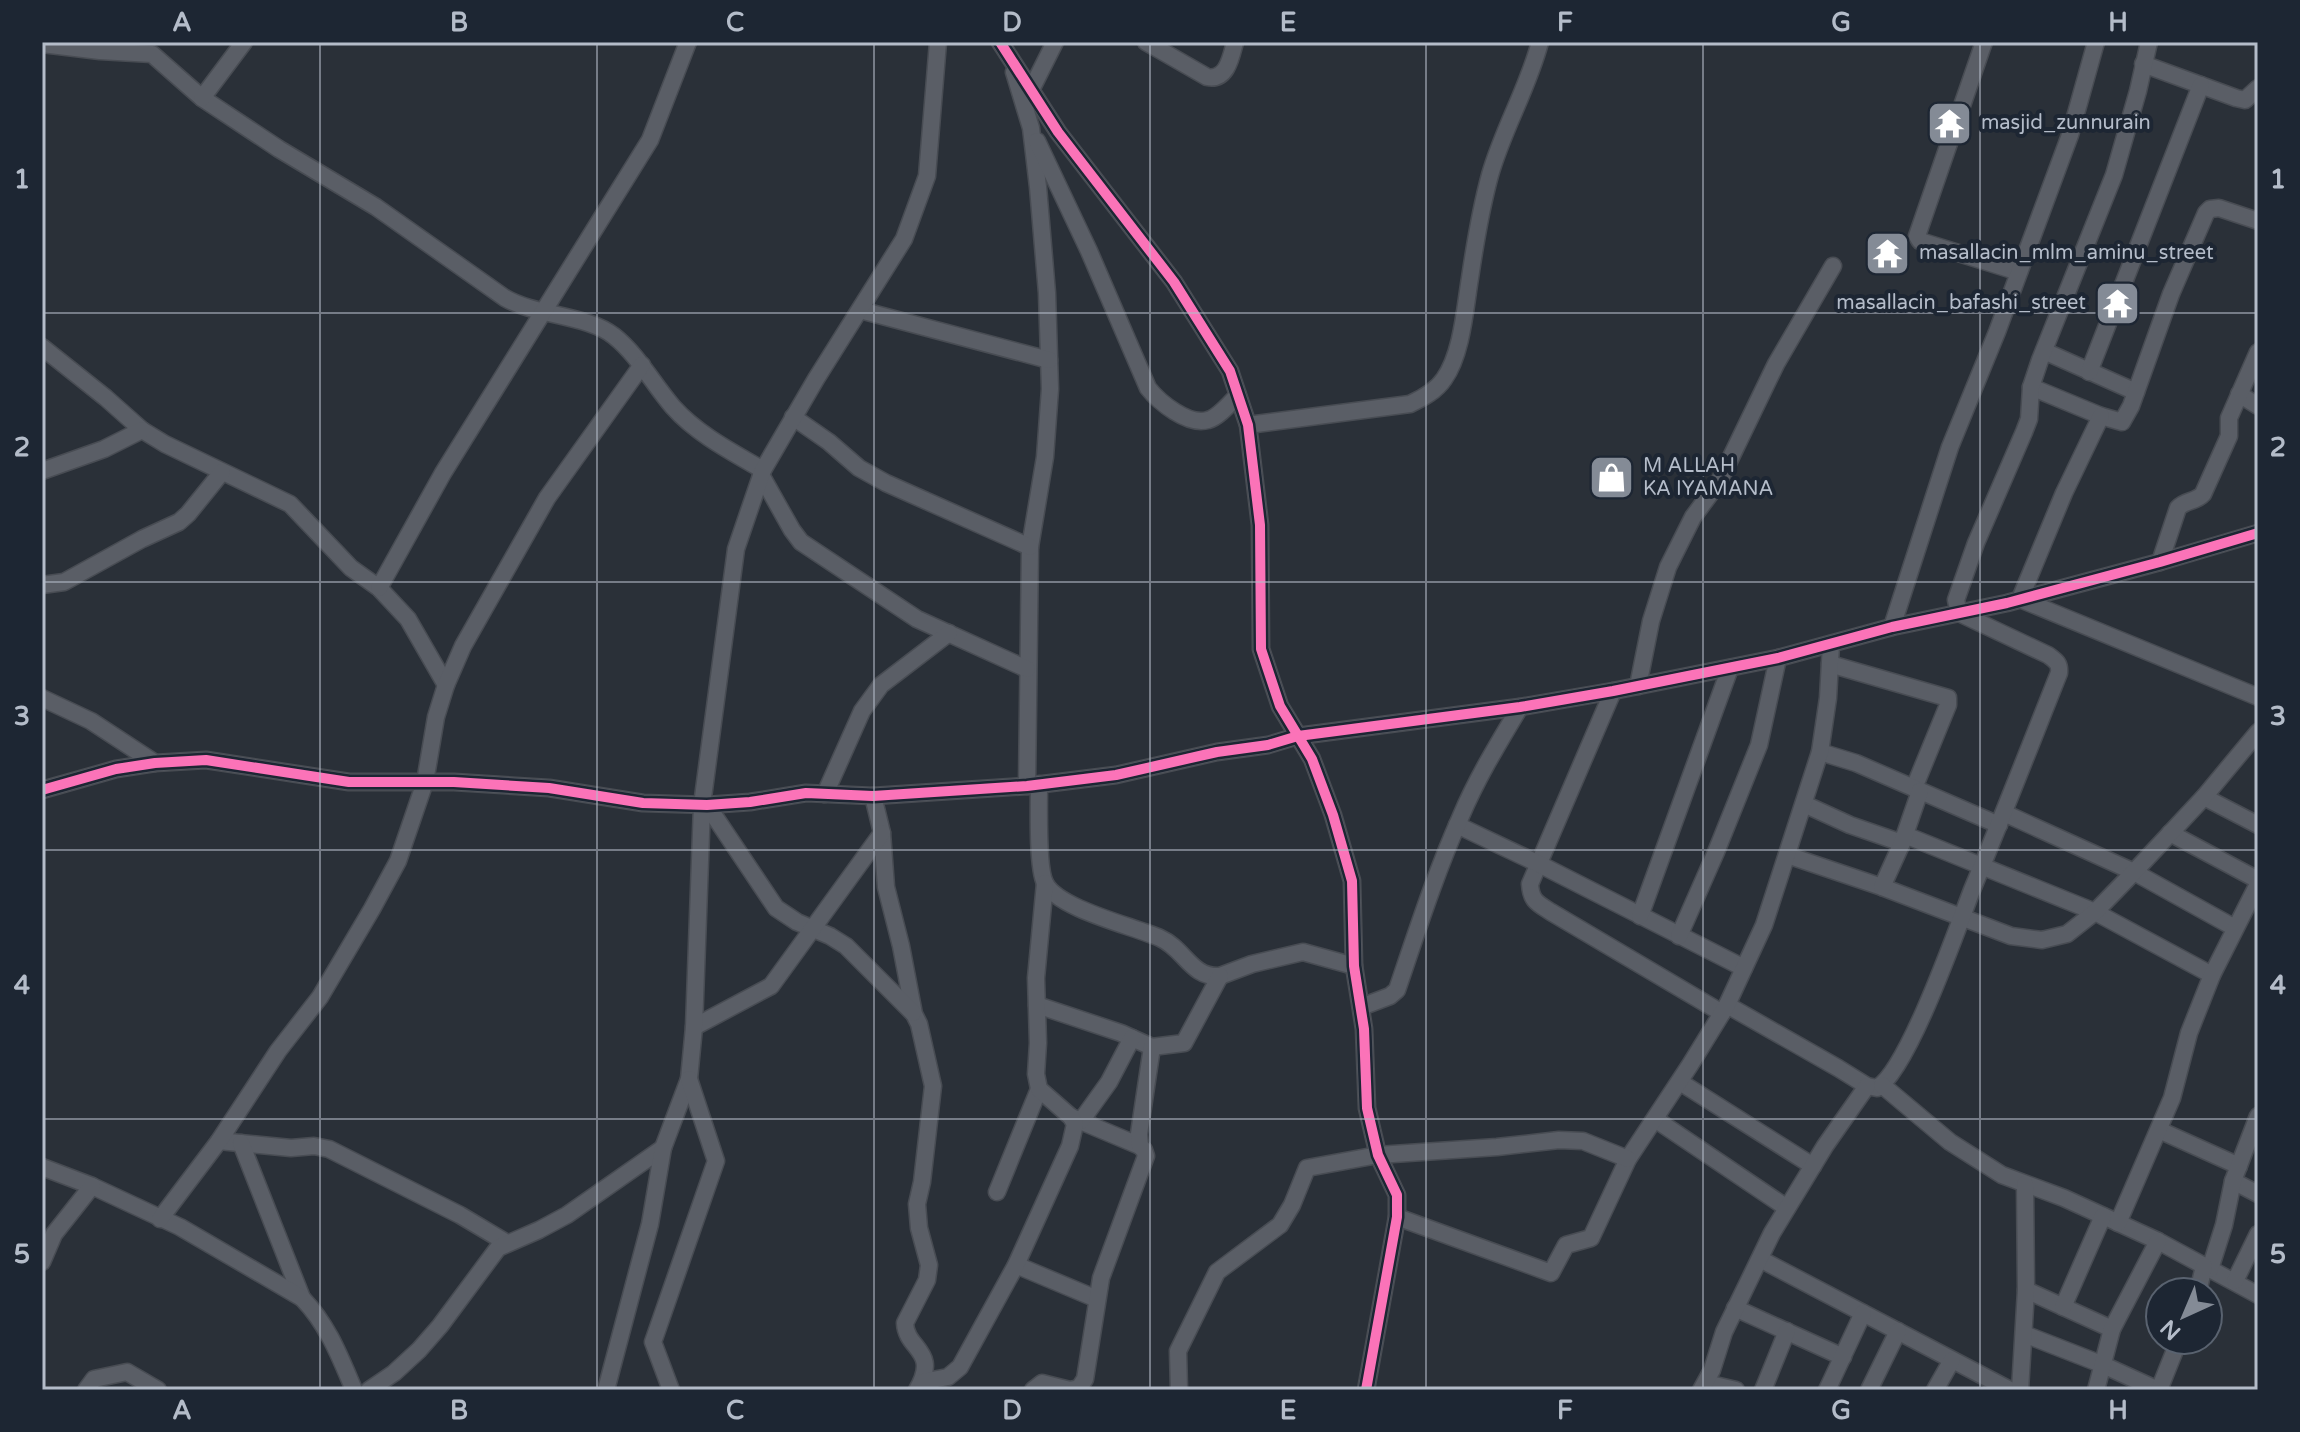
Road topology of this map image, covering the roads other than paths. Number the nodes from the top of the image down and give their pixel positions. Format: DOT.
graph roads {
  1 [pos="244,42"];
  2 [pos="688,42"];
  3 [pos="938,42"];
  4 [pos="1055,42"];
  5 [pos="1235,42"];
  6 [pos="1540,42"];
  7 [pos="1984,42"];
  8 [pos="2096,42"];
  9 [pos="2149,42"];
  10 [pos="42,44"];
  11 [pos="1156,44"];
  12 [pos="1004,47"];
  13 [pos="2143,64"];
  14 [pos="2201,85"];
  15 [pos="2258,88"];
  16 [pos="1031,90"];
  17 [pos="202,98"];
  18 [pos="1031,128"];
  19 [pos="2258,221"];
  20 [pos="1833,266"];
  21 [pos="2019,272"];
  22 [pos="860,310"];
  23 [pos="543,311"];
  24 [pos="42,347"];
  25 [pos="2044,351"];
  26 [pos="2258,352"];
  27 [pos="1049,360"];
  28 [pos="642,365"];
  29 [pos="2089,372"];
  30 [pos="2031,387"];
  31 [pos="2136,392"];
  32 [pos="2239,394"];
  33 [pos="1238,395"];
  34 [pos="2258,406"];
  35 [pos="2101,416"];
  36 [pos="793,417"];
  37 [pos="1248,425"];
  38 [pos="142,430"];
  39 [pos="42,471"];
  40 [pos="222,472"];
  41 [pos="762,472"];
  42 [pos="2258,533"];
  43 [pos="1030,547"];
  44 [pos="2160,562"];
  45 [pos="42,585"];
  46 [pos="379,588"];
  47 [pos="2020,599"];
  48 [pos="1959,613"];
  49 [pos="1892,627"];
  50 [pos="949,633"];
  51 [pos="1831,644"];
  52 [pos="1778,658"];
  53 [pos="1830,664"];
  54 [pos="1730,668"];
  55 [pos="1027,669"];
  56 [pos="446,685"];
  57 [pos="1638,686"];
  58 [pos="1613,691"];
  59 [pos="2258,697"];
  60 [pos="42,698"];
  61 [pos="1520,707"];
  62 [pos="2258,732"];
  63 [pos="1298,736"];
  64 [pos="1820,752"];
  65 [pos="155,763"];
  66 [pos="425,782"];
  67 [pos="1033,785"];
  68 [pos="42,790"];
  69 [pos="1917,790"];
  70 [pos="825,794"];
  71 [pos="873,796"];
  72 [pos="2204,797"];
  73 [pos="1804,804"];
  74 [pos="705,805"];
  75 [pos="2001,819"];
  76 [pos="1457,825"];
  77 [pos="2258,825"];
  78 [pos="882,833"];
  79 [pos="2170,833"];
  80 [pos="1903,839"];
  81 [pos="1787,855"];
  82 [pos="1539,864"];
  83 [pos="1982,868"];
  84 [pos="2134,872"];
  85 [pos="2258,882"];
  86 [pos="1045,883"];
  87 [pos="1882,887"];
  88 [pos="2095,912"];
  89 [pos="1640,916"];
  90 [pos="1962,918"];
  91 [pos="2235,928"];
  92 [pos="812,929"];
  93 [pos="1679,936"];
  94 [pos="1354,966"];
  95 [pos="1744,968"];
  96 [pos="2212,975"];
  97 [pos="1220,976"];
  98 [pos="1037,1005"];
  99 [pos="1361,1007"];
  100 [pos="1724,1009"];
  101 [pos="914,1014"];
  102 [pos="694,1027"];
  103 [pos="1132,1038"];
  104 [pos="1152,1047"];
  105 [pos="689,1079"];
  106 [pos="1680,1082"];
  107 [pos="1875,1086"];
  108 [pos="1039,1089"];
  109 [pos="2258,1116"];
  110 [pos="1076,1119"];
  111 [pos="1655,1119"];
  112 [pos="2159,1130"];
  113 [pos="219,1141"];
  114 [pos="241,1143"];
  115 [pos="1140,1146"];
  116 [pos="663,1148"];
  117 [pos="1378,1155"];
  118 [pos="1628,1159"];
  119 [pos="1813,1166"];
  120 [pos="42,1167"];
  121 [pos="2236,1173"];
  122 [pos="2025,1184"];
  123 [pos="92,1186"];
  124 [pos="997,1192"];
  125 [pos="2258,1194"];
  126 [pos="1787,1208"];
  127 [pos="1397,1217"];
  128 [pos="160,1219"];
  129 [pos="2110,1219"];
  130 [pos="2258,1234"];
  131 [pos="2158,1241"];
  132 [pos="507,1243"];
  133 [pos="1760,1259"];
  134 [pos="42,1262"];
  135 [pos="1016,1265"];
  136 [pos="2207,1267"];
  137 [pos="2204,1276"];
  138 [pos="2235,1281"];
  139 [pos="2026,1290"];
  140 [pos="2258,1295"];
  141 [pos="302,1298"];
  142 [pos="1097,1299"];
  143 [pos="2063,1307"];
  144 [pos="1735,1308"];
  145 [pos="1863,1313"];
  146 [pos="2112,1329"];
  147 [pos="1787,1331"];
  148 [pos="1898,1331"];
  149 [pos="2024,1334"];
  150 [pos="2172,1356"];
  151 [pos="1843,1357"];
  152 [pos="1952,1360"];
  153 [pos="2101,1364"];
  154 [pos="1983,1384"];
  155 [pos="920,1386"];
  156 [pos="1704,1387"];
  157 [pos="379,1388"];
  158 [pos="86,1390"];
  159 [pos="158,1390"];
  160 [pos="354,1390"];
  161 [pos="606,1390"];
  162 [pos="671,1390"];
  163 [pos="1033,1390"];
  164 [pos="1070,1390"];
  165 [pos="1179,1390"];
  166 [pos="1366,1390"];
  167 [pos="1736,1390"];
  168 [pos="1763,1390"];
  169 [pos="1827,1390"];
  170 [pos="1869,1390"];
  171 [pos="1935,1390"];
  172 [pos="2010,1390"];
  173 [pos="2020,1390"];
  174 [pos="2096,1390"];
  175 [pos="2158,1390"];
  1 -- 17 [label="street"];
  2 -- 23 [label="street"];
  3 -- 22 [label="street"];
  4 -- 16 [label="street"];
  5 -- 11 [label="street"];
  6 -- 37 [label="street"];
  7 -- 21 [label="street"];
  8 -- 21 [label="street"];
  9 -- 13 [label="street"];
  10 -- 17 [label="street"];
  12 -- 16 [label="street"];
  12 -- 18 [label="street"];
  13 -- 14 [label="street"];
  13 -- 25 [label="street"];
  14 -- 15 [label="street"];
  14 -- 29 [label="street"];
  16 -- 33 [label="street"];
  17 -- 23 [label="street"];
  18 -- 27 [label="street"];
  18 -- 33 [label="street"];
  19 -- 31 [label="street"];
  20 -- 57 [label="street"];
  21 -- 49 [label="street"];
  22 -- 27 [label="street"];
  22 -- 36 [label="street"];
  23 -- 28 [label="street"];
  23 -- 46 [label="street"];
  24 -- 38 [label="street"];
  25 -- 29 [label="street"];
  25 -- 30 [label="street"];
  26 -- 32 [label="street"];
  27 -- 43 [label="street"];
  28 -- 41 [label="street"];
  28 -- 56 [label="street"];
  29 -- 31 [label="street"];
  30 -- 35 [label="street"];
  30 -- 48 [label="street"];
  31 -- 35 [label="street"];
  32 -- 34 [label="street"];
  32 -- 44 [label="street"];
  33 -- 37 [label="street"];
  35 -- 47 [label="street"];
  36 -- 41 [label="street"];
  36 -- 43 [label="street"];
  37 -- 63 [label="street"];
  38 -- 39 [label="street"];
  38 -- 40 [label="street"];
  40 -- 45 [label="street"];
  40 -- 46 [label="street"];
  41 -- 50 [label="street"];
  41 -- 74 [label="street"];
  42 -- 44 [label="street"];
  43 -- 55 [label="street"];
  44 -- 47 [label="street"];
  46 -- 56 [label="street"];
  47 -- 48 [label="street"];
  47 -- 59 [label="street"];
  48 -- 49 [label="street"];
  48 -- 75 [label="street"];
  49 -- 51 [label="street"];
  50 -- 55 [label="street"];
  50 -- 70 [label="street"];
  51 -- 52 [label="street"];
  51 -- 53 [label="street"];
  52 -- 54 [label="street"];
  52 -- 93 [label="street"];
  53 -- 64 [label="street"];
  53 -- 69 [label="street"];
  54 -- 57 [label="street"];
  54 -- 89 [label="street"];
  55 -- 67 [label="street"];
  56 -- 66 [label="street"];
  57 -- 58 [label="street"];
  58 -- 61 [label="street"];
  58 -- 82 [label="street"];
  60 -- 65 [label="street"];
  61 -- 63 [label="street"];
  61 -- 76 [label="street"];
  62 -- 72 [label="street"];
  63 -- 67 [label="street"];
  63 -- 94 [label="street"];
  64 -- 69 [label="street"];
  64 -- 73 [label="street"];
  65 -- 66 [label="street"];
  65 -- 68 [label="street"];
  66 -- 74 [label="street"];
  66 -- 113 [label="street"];
  67 -- 71 [label="street"];
  67 -- 86 [label="street"];
  69 -- 75 [label="street"];
  69 -- 80 [label="street"];
  70 -- 71 [label="street"];
  70 -- 74 [label="street"];
  71 -- 78 [label="street"];
  72 -- 77 [label="street"];
  72 -- 79 [label="street"];
  73 -- 80 [label="street"];
  73 -- 81 [label="street"];
  74 -- 92 [label="street"];
  74 -- 102 [label="street"];
  75 -- 83 [label="street"];
  75 -- 84 [label="street"];
  76 -- 82 [label="street"];
  76 -- 99 [label="street"];
  78 -- 92 [label="street"];
  78 -- 101 [label="street"];
  79 -- 84 [label="street"];
  79 -- 85 [label="street"];
  80 -- 83 [label="street"];
  80 -- 87 [label="street"];
  81 -- 87 [label="street"];
  81 -- 95 [label="street"];
  82 -- 89 [label="street"];
  82 -- 100 [label="street"];
  83 -- 88 [label="street"];
  83 -- 90 [label="street"];
  84 -- 88 [label="street"];
  84 -- 91 [label="street"];
  85 -- 91 [label="street"];
  86 -- 97 [label="street"];
  86 -- 98 [label="street"];
  87 -- 90 [label="street"];
  88 -- 90 [label="street"];
  88 -- 96 [label="street"];
  89 -- 93 [label="street"];
  90 -- 107 [label="street"];
  91 -- 96 [label="street"];
  92 -- 101 [label="street"];
  92 -- 102 [label="street"];
  93 -- 95 [label="street"];
  94 -- 97 [label="street"];
  94 -- 99 [label="street"];
  95 -- 100 [label="street"];
  96 -- 112 [label="street"];
  97 -- 104 [label="street"];
  98 -- 103 [label="street"];
  98 -- 108 [label="street"];
  99 -- 117 [label="street"];
  100 -- 106 [label="street"];
  100 -- 107 [label="street"];
  101 -- 155 [label="street"];
  102 -- 105 [label="street"];
  103 -- 104 [label="street"];
  103 -- 110 [label="street"];
  104 -- 115 [label="street"];
  105 -- 116 [label="street"];
  105 -- 162 [label="street"];
  106 -- 111 [label="street"];
  106 -- 119 [label="street"];
  107 -- 119 [label="street"];
  107 -- 122 [label="street"];
  108 -- 110 [label="street"];
  108 -- 124 [label="street"];
  109 -- 121 [label="street"];
  110 -- 115 [label="street"];
  110 -- 135 [label="street"];
  111 -- 118 [label="street"];
  111 -- 126 [label="street"];
  112 -- 121 [label="street"];
  112 -- 129 [label="street"];
  113 -- 114 [label="street"];
  113 -- 128 [label="street"];
  114 -- 132 [label="street"];
  114 -- 141 [label="street"];
  115 -- 142 [label="street"];
  116 -- 132 [label="street"];
  116 -- 161 [label="street"];
  117 -- 118 [label="street"];
  117 -- 127 [label="street"];
  117 -- 165 [label="street"];
  118 -- 127 [label="street"];
  119 -- 126 [label="street"];
  120 -- 123 [label="street"];
  121 -- 125 [label="street"];
  121 -- 136 [label="street"];
  122 -- 129 [label="street"];
  122 -- 139 [label="street"];
  123 -- 128 [label="street"];
  123 -- 134 [label="street"];
  126 -- 133 [label="street"];
  127 -- 166 [label="street"];
  128 -- 141 [label="street"];
  129 -- 131 [label="street"];
  129 -- 143 [label="street"];
  130 -- 138 [label="street"];
  131 -- 136 [label="street"];
  131 -- 146 [label="street"];
  132 -- 157 [label="street"];
  133 -- 144 [label="street"];
  133 -- 145 [label="street"];
  135 -- 142 [label="street"];
  135 -- 155 [label="street"];
  136 -- 137 [label="street"];
  136 -- 138 [label="street"];
  138 -- 140 [label="street"];
  139 -- 143 [label="street"];
  139 -- 149 [label="street"];
  141 -- 160 [label="street"];
  142 -- 164 [label="street"];
  143 -- 146 [label="street"];
  144 -- 147 [label="street"];
  144 -- 156 [label="street"];
  145 -- 148 [label="street"];
  145 -- 151 [label="street"];
  146 -- 153 [label="street"];
  147 -- 151 [label="street"];
  147 -- 168 [label="street"];
  148 -- 152 [label="street"];
  148 -- 170 [label="street"];
  149 -- 153 [label="street"];
  149 -- 173 [label="street"];
  150 -- 175 [label="street"];
  151 -- 169 [label="street"];
  152 -- 154 [label="street"];
  152 -- 171 [label="street"];
  153 -- 174 [label="street"];
  153 -- 175 [label="street"];
  154 -- 172 [label="street"];
  156 -- 167 [label="street"];
  158 -- 159 [label="street"];
  163 -- 164 [label="street"];
}
